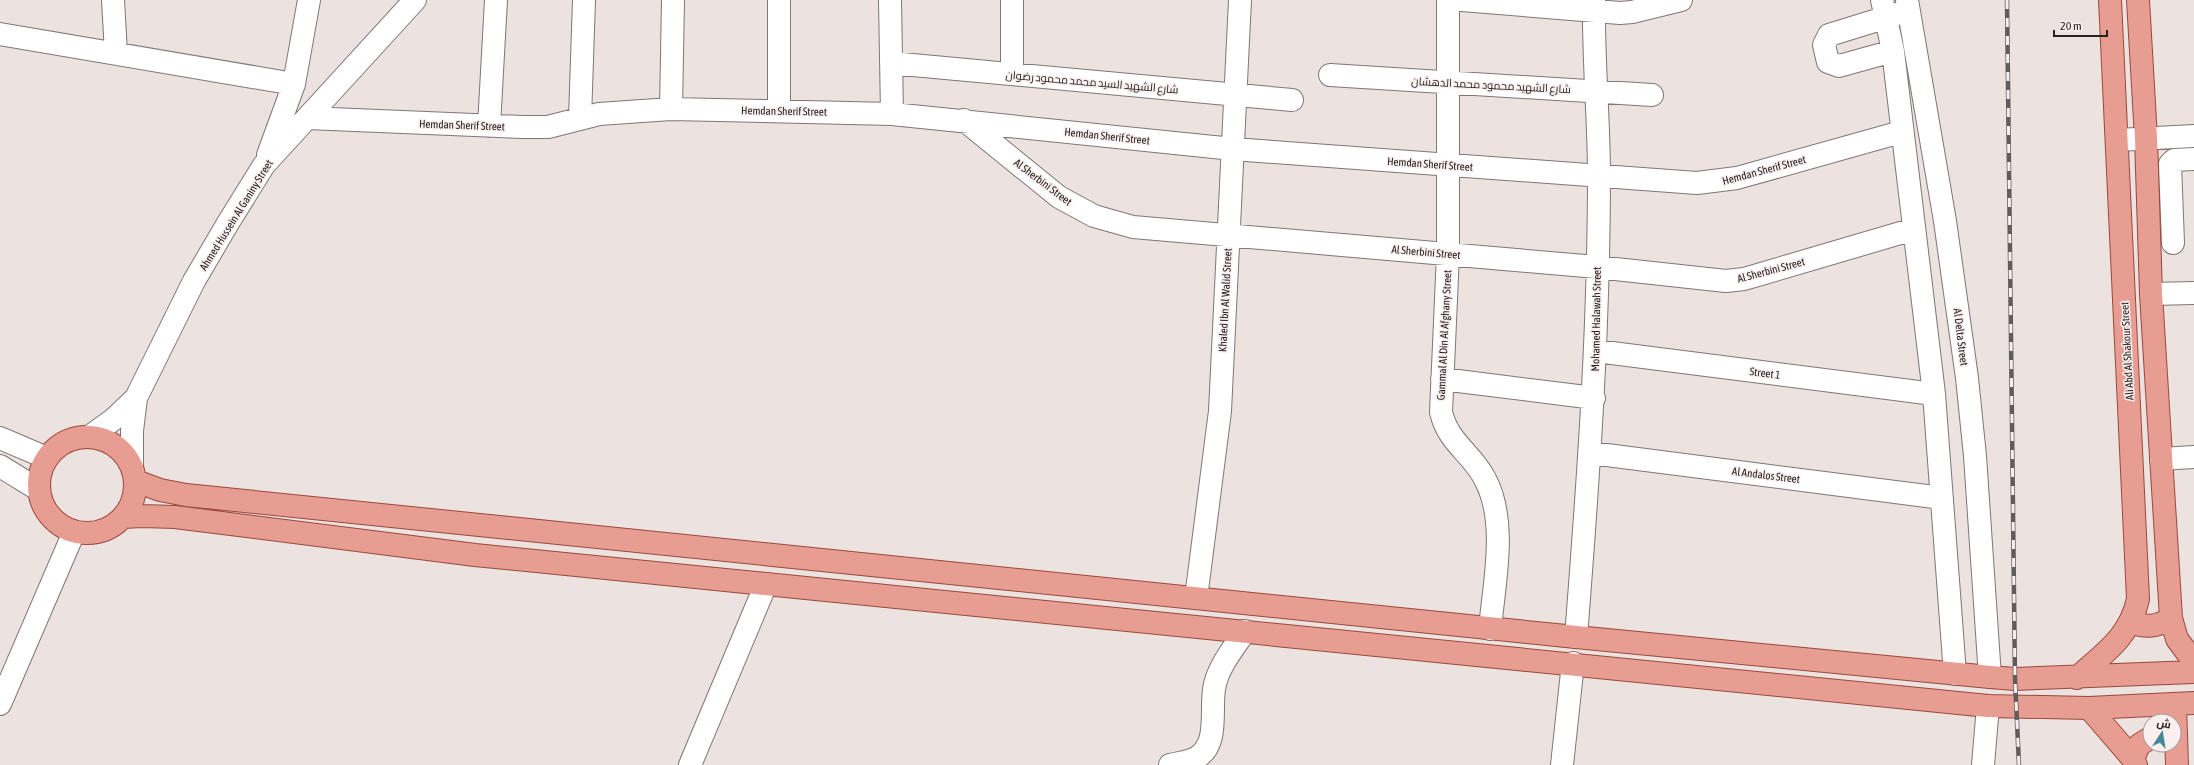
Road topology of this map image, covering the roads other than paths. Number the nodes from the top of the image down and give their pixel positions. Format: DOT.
graph roads {
  1 [pos="112,0"];
  2 [pos="309,0"];
  3 [pos="416,0"];
  4 [pos="496,0"];
  5 [pos="584,0"];
  6 [pos="673,0"];
  7 [pos="780,0"];
  8 [pos="890,0"];
  9 [pos="1012,0"];
  10 [pos="1240,0"];
  11 [pos="1448,0"];
  12 [pos="1462,0"];
  13 [pos="1681,0"];
  14 [pos="2110,0"];
  15 [pos="2138,0"];
  16 [pos="1908,5"];
  17 [pos="1594,6"];
  18 [pos="1884,9"];
  19 [pos="0,34"];
  20 [pos="1914,38"];
  21 [pos="1893,47"];
  22 [pos="116,53"];
  23 [pos="891,63"];
  24 [pos="1012,74"];
  25 [pos="1330,75"];
  26 [pos="1448,82"];
  27 [pos="294,84"];
  28 [pos="1597,91"];
  29 [pos="1236,95"];
  30 [pos="1652,95"];
  31 [pos="1292,100"];
  32 [pos="671,109"];
  33 [pos="779,110"];
  34 [pos="1925,110"];
  35 [pos="892,114"];
  36 [pos="307,118"];
  37 [pos="580,119"];
  38 [pos="964,120"];
  39 [pos="1901,124"];
  40 [pos="489,126"];
  41 [pos="2189,136"];
  42 [pos="2146,138"];
  43 [pos="2118,140"];
  44 [pos="1234,150"];
  45 [pos="2189,159"];
  46 [pos="264,165"];
  47 [pos="1448,166"];
  48 [pos="1599,176"];
  49 [pos="1914,229"];
  50 [pos="1228,237"];
  51 [pos="2173,243"];
  52 [pos="1448,254"];
  53 [pos="1597,267"];
  54 [pos="2194,293"];
  55 [pos="2151,294"];
  56 [pos="1596,352"];
  57 [pos="1442,379"];
  58 [pos="1934,394"];
  59 [pos="136,398"];
  60 [pos="1594,398"];
  61 [pos="90,437"];
  62 [pos="0,438"];
  63 [pos="1591,453"];
  64 [pos="2194,457"];
  65 [pos="47,458"];
  66 [pos="2161,459"];
  67 [pos="0,466"];
  68 [pos="134,473"];
  69 [pos="39,490"];
  70 [pos="1942,498"];
  71 [pos="124,518"];
  72 [pos="74,532"];
  73 [pos="1981,544"];
  74 [pos="1946,547"];
  75 [pos="766,584"];
  76 [pos="1196,598"];
  77 [pos="1283,607"];
  78 [pos="2170,618"];
  79 [pos="2131,622"];
  80 [pos="1490,629"];
  81 [pos="1245,631"];
  82 [pos="1282,635"];
  83 [pos="1576,637"];
  84 [pos="2194,662"];
  85 [pos="1573,663"];
  86 [pos="2194,672"];
  87 [pos="1955,674"];
  88 [pos="1990,677"];
  89 [pos="2077,678"];
  90 [pos="2184,703"];
  91 [pos="0,704"];
  92 [pos="1988,706"];
  93 [pos="2089,708"];
  94 [pos="2142,743"];
  95 [pos="2172,753"];
  96 [pos="2135,762"];
  97 [pos="690,765"];
  98 [pos="1170,765"];
  99 [pos="1562,765"];
  100 [pos="1983,765"];
  101 [pos="2176,765"];
  1 -- 22 [label="street"];
  2 -- 27 [label="street"];
  3 -- 36 [label="street, Ahmed Hussein Al Ganiny Street"];
  4 -- 40 [label="street"];
  5 -- 37 [label="street"];
  6 -- 32 [label="street"];
  7 -- 33 [label="street"];
  8 -- 23 [label="street"];
  9 -- 24 [label="street"];
  10 -- 29 [label="street, Khaled Ibn Al Walid Street"];
  11 -- 26 [label="street, Gammal Al Din Al Afghany Street"];
  12 -- 17 [label="street"];
  13 -- 17 [label="street"];
  14 -- 43 [label="main road, Ali Abd Al Shakour Street"];
  15 -- 42 [label="main road"];
  16 -- 18 [label="street"];
  16 -- 20 [label="street, Al Delta Street"];
  17 -- 28 [label="street, Mohamed Halawah Street"];
  18 -- 21 [label="street"];
  18 -- 21 [label="street"];
  19 -- 22 [label="street"];
  20 -- 21 [label="street"];
  20 -- 34 [label="street, Al Delta Street"];
  21 -- 39 [label="street"];
  22 -- 27 [label="street"];
  23 -- 24 [label="street, شارع الشهيد السيد محمد محمود رضوان"];
  23 -- 35 [label="street"];
  24 -- 29 [label="street, شارع الشهيد السيد محمد محمود رضوان"];
  25 -- 26 [label="street, شارع الشهيد محمود محمد الدهشان"];
  26 -- 28 [label="street, شارع الشهيد محمود محمد الدهشان"];
  26 -- 47 [label="street, Gammal Al Din Al Afghany Street"];
  27 -- 46 [label="street"];
  28 -- 30 [label="street, شارع الشهيد محمود محمد الدهشان"];
  28 -- 48 [label="street, Mohamed Halawah Street"];
  29 -- 31 [label="street, شارع الشهيد السيد محمد محمود رضوان"];
  29 -- 44 [label="street, Khaled Ibn Al Walid Street"];
  32 -- 33 [label="street, Hemdan Sherif Street"];
  32 -- 37 [label="street, Hemdan Sherif Street"];
  33 -- 35 [label="street, Hemdan Sherif Street"];
  34 -- 39 [label="street, Hemdan Sherif Street"];
  34 -- 73 [label="street, Al Delta Street"];
  35 -- 38 [label="street, Hemdan Sherif Street"];
  36 -- 40 [label="street, Hemdan Sherif Street"];
  36 -- 46 [label="street, Ahmed Hussein Al Ganiny Street"];
  37 -- 40 [label="street, Hemdan Sherif Street"];
  38 -- 44 [label="street, Hemdan Sherif Street"];
  38 -- 50 [label="street, Al Sherbini Street"];
  39 -- 48 [label="street, Hemdan Sherif Street"];
  39 -- 49 [label="street"];
  41 -- 42 [label="street"];
  41 -- 45 [label="street"];
  42 -- 43 [label="street"];
  42 -- 55 [label="main road"];
  43 -- 79 [label="main road, Ali Abd Al Shakour Street"];
  44 -- 47 [label="street, Hemdan Sherif Street"];
  44 -- 50 [label="street, Khaled Ibn Al Walid Street"];
  45 -- 51 [label="street"];
  46 -- 59 [label="street, Ahmed Hussein Al Ganiny Street"];
  47 -- 48 [label="street, Hemdan Sherif Street"];
  47 -- 52 [label="street, Gammal Al Din Al Afghany Street"];
  48 -- 53 [label="street, Mohamed Halawah Street"];
  49 -- 53 [label="street, Al Sherbini Street"];
  49 -- 58 [label="street"];
  50 -- 52 [label="street, Al Sherbini Street"];
  50 -- 76 [label="street, Khaled Ibn Al Walid Street"];
  52 -- 53 [label="street, Al Sherbini Street"];
  52 -- 57 [label="street, Gammal Al Din Al Afghany Street"];
  53 -- 56 [label="street, Mohamed Halawah Street"];
  54 -- 55 [label="street"];
  55 -- 66 [label="main road"];
  56 -- 58 [label="street, Street 1"];
  56 -- 60 [label="street, Mohamed Halawah Street"];
  57 -- 60 [label="street"];
  57 -- 80 [label="street, Gammal Al Din Al Afghany Street"];
  58 -- 70 [label="street"];
  59 -- 61 [label="street, Ahmed Hussein Al Ganiny Street"];
  59 -- 68 [label="street, Ahmed Hussein Al Ganiny Street"];
  60 -- 63 [label="street, Mohamed Halawah Street"];
  61 -- 65 [label="main road"];
  61 -- 68 [label="main road"];
  62 -- 65 [label="street"];
  63 -- 70 [label="street, Al Andalos Street"];
  63 -- 83 [label="street, Mohamed Halawah Street"];
  64 -- 66 [label="street"];
  65 -- 69 [label="main road"];
  66 -- 78 [label="main road"];
  67 -- 69 [label="street"];
  68 -- 71 [label="main road"];
  68 -- 76 [label="main road"];
  69 -- 72 [label="main road"];
  70 -- 74 [label="street"];
  71 -- 72 [label="main road"];
  71 -- 75 [label="main road"];
  72 -- 91 [label="street"];
  73 -- 74 [label="street"];
  73 -- 88 [label="street, Al Delta Street"];
  74 -- 87 [label="street"];
  75 -- 81 [label="main road"];
  75 -- 97 [label="street"];
  76 -- 77 [label="main road"];
  77 -- 80 [label="main road"];
  77 -- 82 [label="main road"];
  78 -- 79 [label="main road"];
  78 -- 84 [label="main road"];
  79 -- 89 [label="main road, Ali Abd Al Shakour Street"];
  80 -- 83 [label="main road"];
  81 -- 82 [label="main road"];
  81 -- 98 [label="street"];
  82 -- 85 [label="main road"];
  83 -- 87 [label="main road"];
  85 -- 92 [label="main road"];
  85 -- 99 [label="street"];
  86 -- 89 [label="main road"];
  87 -- 88 [label="main road"];
  88 -- 89 [label="main road"];
  90 -- 93 [label="main road"];
  90 -- 101 [label="main road"];
  92 -- 93 [label="main road"];
  92 -- 100 [label="street"];
  93 -- 96 [label="main road"];
  94 -- 96 [label="main road"];
  95 -- 101 [label="main road"];
}
